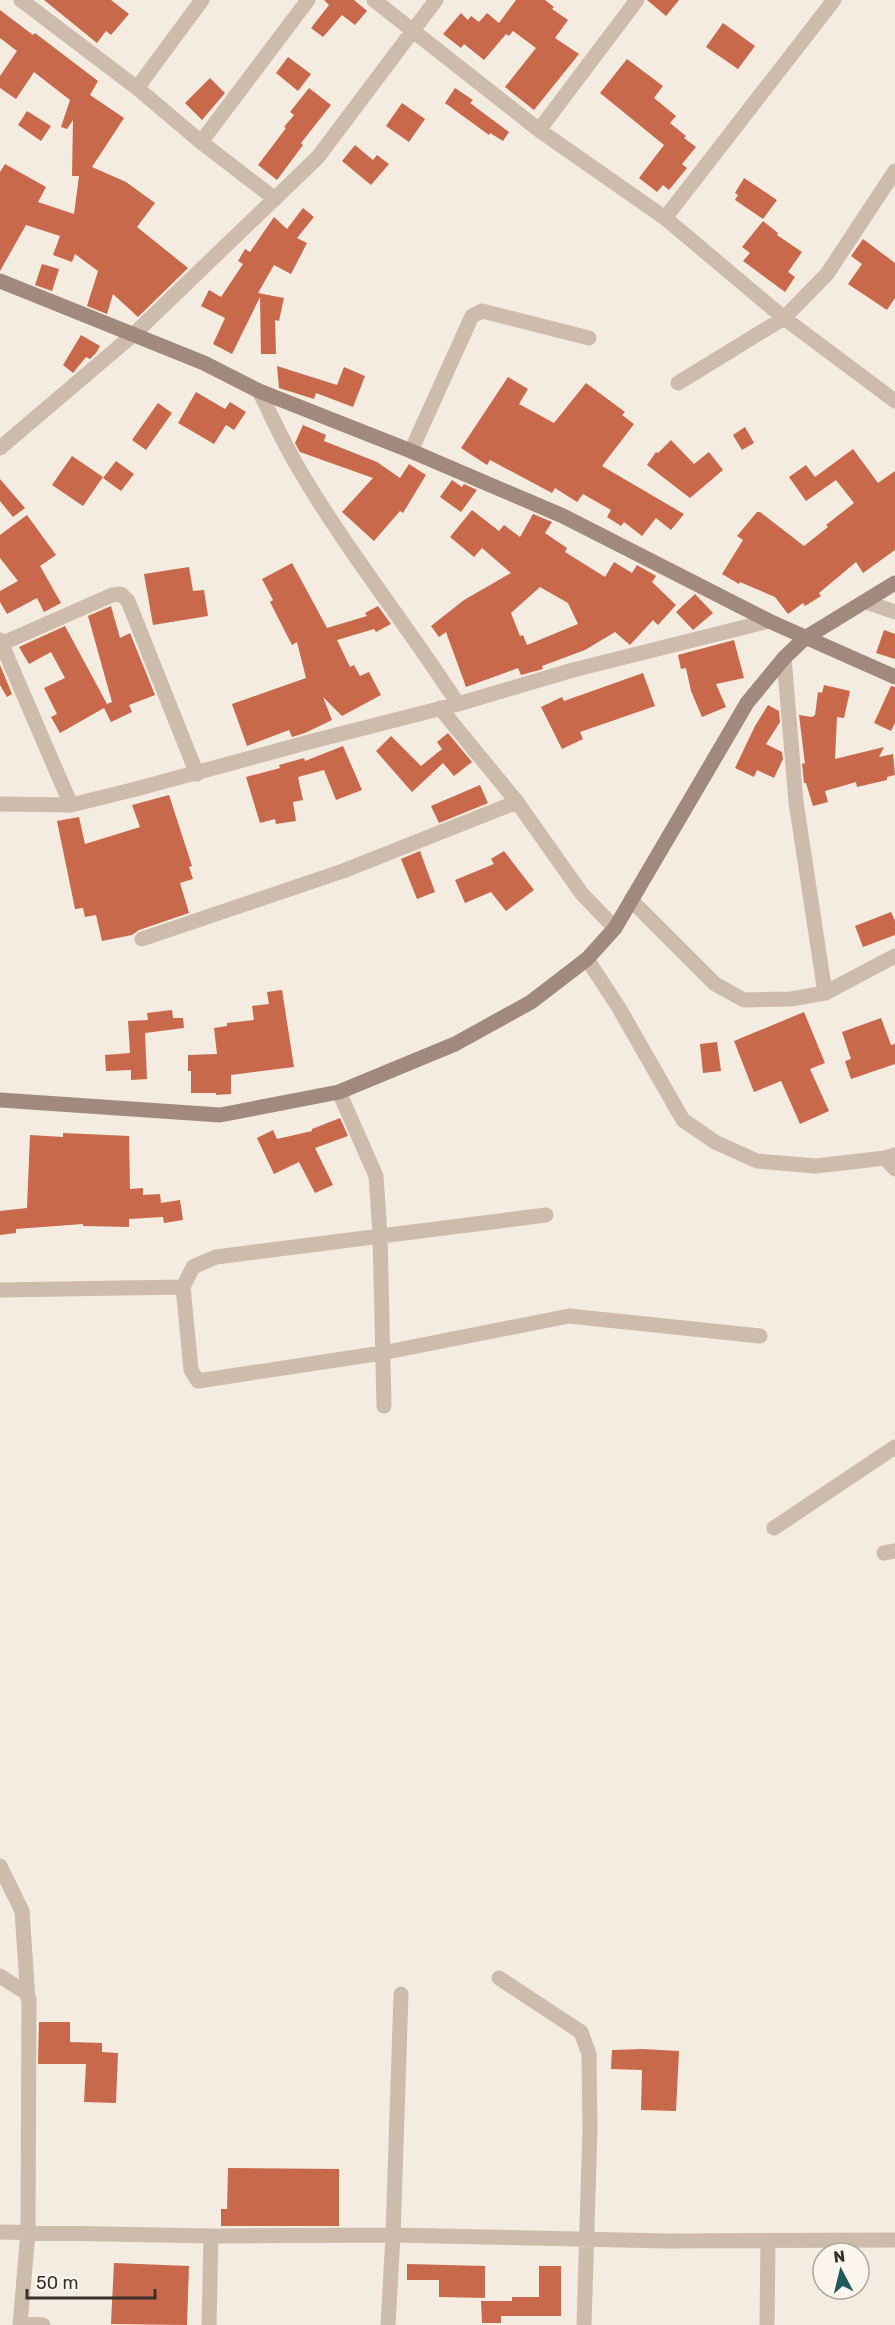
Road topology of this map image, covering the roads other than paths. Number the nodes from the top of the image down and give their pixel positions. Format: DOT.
graph roads {
  1 [pos="21,0"];
  2 [pos="202,0"];
  3 [pos="308,0"];
  4 [pos="374,0"];
  5 [pos="436,0"];
  6 [pos="637,0"];
  7 [pos="834,0"];
  8 [pos="413,30"];
  9 [pos="137,88"];
  10 [pos="539,130"];
  11 [pos="201,142"];
  12 [pos="895,171"];
  13 [pos="275,199"];
  14 [pos="665,219"];
  15 [pos="0,281"];
  16 [pos="784,318"];
  17 [pos="134,334"];
  18 [pos="589,338"];
  19 [pos="678,383"];
  20 [pos="259,392"];
  21 [pos="895,401"];
  22 [pos="0,448"];
  23 [pos="411,451"];
  24 [pos="895,583"];
  25 [pos="866,602"];
  26 [pos="895,612"];
  27 [pos="769,621"];
  28 [pos="805,638"];
  29 [pos="1,642"];
  30 [pos="784,658"];
  31 [pos="895,677"];
  32 [pos="459,704"];
  33 [pos="440,708"];
  34 [pos="197,774"];
  35 [pos="517,801"];
  36 [pos="0,804"];
  37 [pos="71,805"];
  38 [pos="631,900"];
  39 [pos="615,928"];
  40 [pos="142,939"];
  41 [pos="895,956"];
  42 [pos="587,959"];
  43 [pos="825,993"];
  44 [pos="339,1092"];
  45 [pos="0,1100"];
  46 [pos="892,1161"];
  47 [pos="546,1215"];
  48 [pos="380,1234"];
  49 [pos="183,1287"];
  50 [pos="0,1290"];
  51 [pos="760,1336"];
  52 [pos="382,1353"];
  53 [pos="384,1406"];
  54 [pos="895,1447"];
  55 [pos="774,1528"];
  56 [pos="0,1866"];
  57 [pos="0,1976"];
  58 [pos="499,1978"];
  59 [pos="401,1994"];
  60 [pos="28,1999"];
  61 [pos="0,2232"];
  62 [pos="28,2232"];
  63 [pos="393,2235"];
  64 [pos="211,2236"];
  65 [pos="585,2240"];
  66 [pos="895,2240"];
  67 [pos="768,2241"];
  68 [pos="20,2324"];
  69 [pos="43,2325"];
  70 [pos="209,2325"];
  71 [pos="388,2325"];
  72 [pos="584,2325"];
  73 [pos="767,2325"];
  1 -- 9 [label="street"];
  2 -- 9 [label="street"];
  3 -- 11 [label="street"];
  4 -- 8 [label="street"];
  5 -- 8 [label="street"];
  6 -- 10 [label="street"];
  7 -- 14 [label="street"];
  8 -- 10 [label="street"];
  8 -- 13 [label="street"];
  9 -- 11 [label="street"];
  10 -- 14 [label="street"];
  11 -- 13 [label="street"];
  12 -- 16 [label="street"];
  13 -- 17 [label="street"];
  14 -- 16 [label="street"];
  15 -- 17 [label="street"];
  16 -- 19 [label="street"];
  16 -- 21 [label="street"];
  17 -- 20 [label="street"];
  17 -- 22 [label="street"];
  18 -- 23 [label="street"];
  20 -- 23 [label="street"];
  20 -- 32 [label="street"];
  23 -- 27 [label="street"];
  24 -- 25 [label="street"];
  25 -- 26 [label="street"];
  25 -- 28 [label="street"];
  27 -- 28 [label="street"];
  27 -- 32 [label="street"];
  28 -- 30 [label="street"];
  28 -- 31 [label="street"];
  29 -- 34 [label="street"];
  29 -- 37 [label="street"];
  30 -- 38 [label="street"];
  30 -- 43 [label="street"];
  32 -- 33 [label="street"];
  33 -- 34 [label="street"];
  33 -- 35 [label="street"];
  34 -- 37 [label="street"];
  35 -- 39 [label="street"];
  35 -- 40 [label="street"];
  36 -- 37 [label="street"];
  38 -- 39 [label="street"];
  38 -- 43 [label="street"];
  39 -- 42 [label="street"];
  41 -- 43 [label="street"];
  42 -- 44 [label="street"];
  42 -- 46 [label="street"];
  44 -- 45 [label="street"];
  44 -- 48 [label="street"];
  47 -- 48 [label="street"];
  48 -- 49 [label="street"];
  48 -- 52 [label="street"];
  49 -- 50 [label="street"];
  49 -- 52 [label="street"];
  51 -- 52 [label="street"];
  52 -- 53 [label="street"];
  54 -- 55 [label="street"];
  56 -- 60 [label="street"];
  57 -- 60 [label="street"];
  58 -- 65 [label="street"];
  59 -- 63 [label="street"];
  60 -- 62 [label="street"];
  61 -- 62 [label="street"];
  62 -- 64 [label="street"];
  62 -- 68 [label="street"];
  63 -- 64 [label="street"];
  63 -- 65 [label="street"];
  63 -- 71 [label="street"];
  64 -- 70 [label="street"];
  65 -- 67 [label="street"];
  65 -- 72 [label="street"];
  66 -- 67 [label="street"];
  67 -- 73 [label="street"];
  68 -- 69 [label="street"];
}
